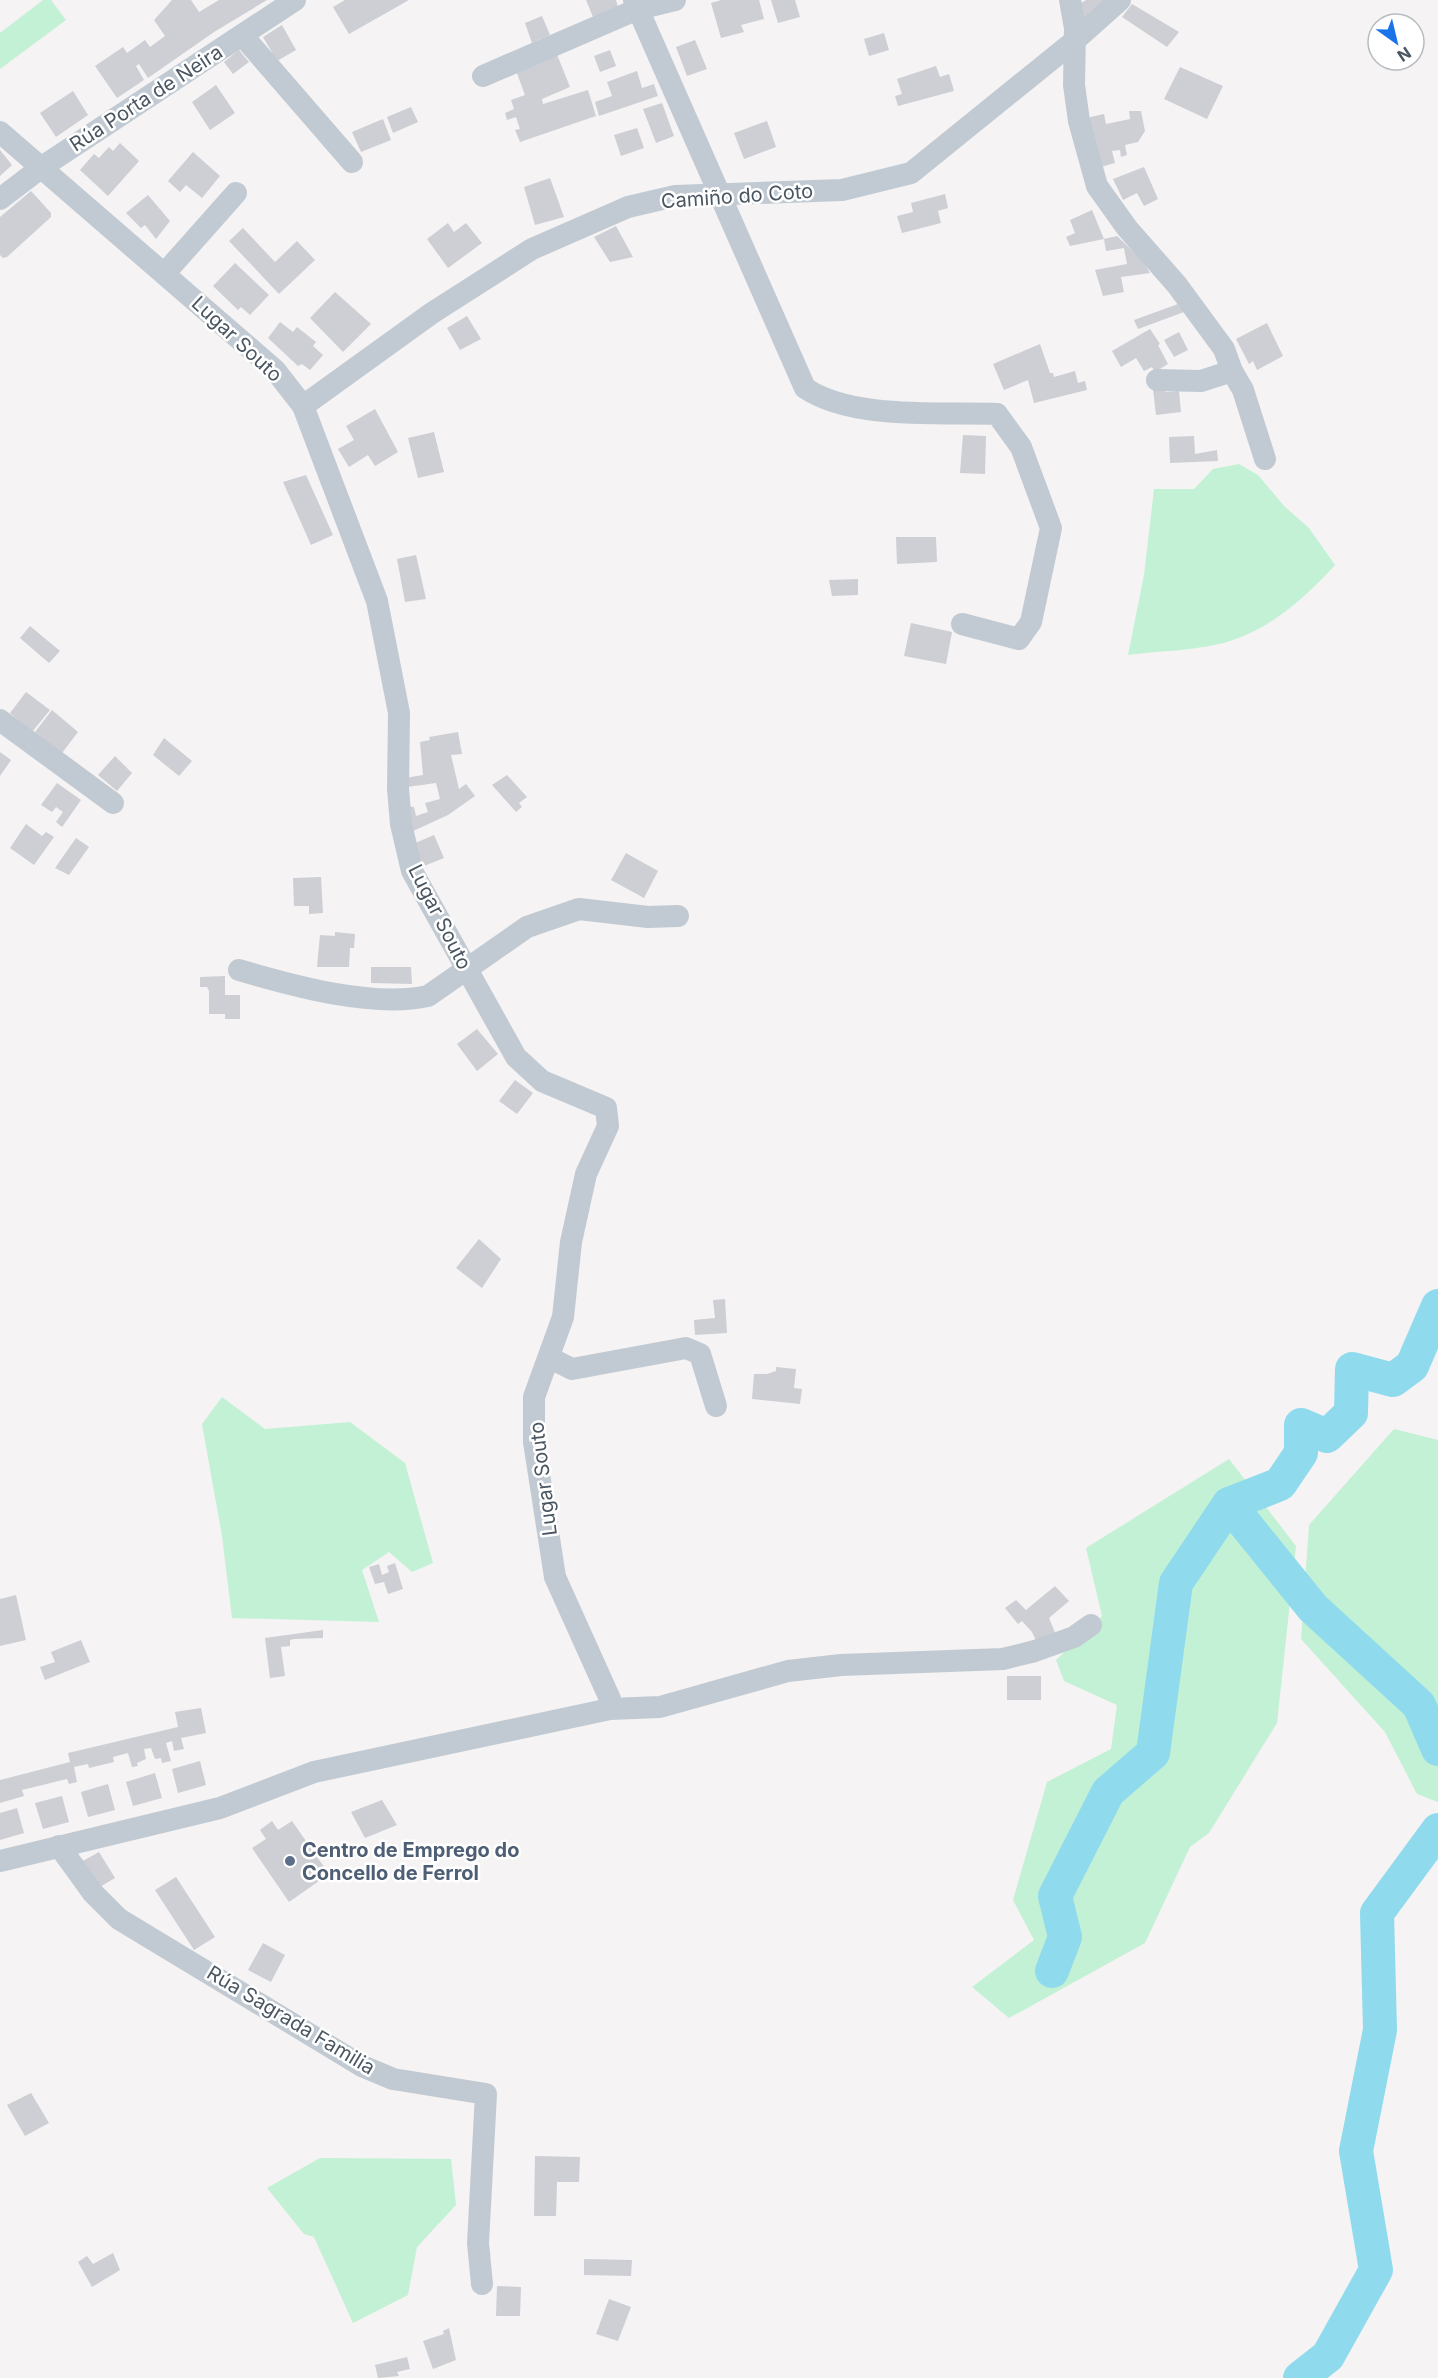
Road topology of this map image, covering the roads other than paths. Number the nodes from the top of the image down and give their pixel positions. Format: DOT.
graph roads {
  1 [pos="295,0"];
  2 [pos="675,0"];
  3 [pos="1070,0"];
  4 [pos="1120,0"];
  5 [pos="636,5"];
  6 [pos="242,35"];
  7 [pos="1073,42"];
  8 [pos="483,76"];
  9 [pos="0,132"];
  10 [pos="352,162"];
  11 [pos="42,167"];
  12 [pos="236,193"];
  13 [pos="720,193"];
  14 [pos="0,199"];
  15 [pos="165,273"];
  16 [pos="1232,371"];
  17 [pos="1157,380"];
  18 [pos="303,406"];
  19 [pos="1265,459"];
  20 [pos="962,624"];
  21 [pos="0,720"];
  22 [pos="113,803"];
  23 [pos="678,916"];
  24 [pos="239,970"];
  25 [pos="466,970"];
  26 [pos="550,1358"];
  27 [pos="716,1406"];
  28 [pos="1090,1624"];
  29 [pos="610,1709"];
  30 [pos="59,1846"];
  31 [pos="0,1861"];
  32 [pos="482,2284"];
  1 -- 6 [label="street, Rúa Porta de Neira"];
  2 -- 5 [label="street"];
  3 -- 7 [label="street"];
  4 -- 7 [label="street, Camiño do Coto"];
  5 -- 8 [label="street"];
  5 -- 13 [label="street"];
  6 -- 10 [label="street"];
  6 -- 11 [label="street, Rúa Porta de Neira"];
  7 -- 13 [label="street, Camiño do Coto"];
  7 -- 16 [label="street"];
  9 -- 11 [label="street, Lugar Souto"];
  11 -- 14 [label="street, Rúa Porta de Neira"];
  11 -- 15 [label="street, Lugar Souto"];
  12 -- 15 [label="street"];
  13 -- 18 [label="street, Camiño do Coto"];
  13 -- 20 [label="street"];
  15 -- 18 [label="street, Lugar Souto"];
  16 -- 17 [label="street"];
  16 -- 19 [label="street"];
  18 -- 25 [label="street, Lugar Souto"];
  21 -- 22 [label="street"];
  23 -- 25 [label="street"];
  24 -- 25 [label="street"];
  25 -- 26 [label="street, Lugar Souto"];
  26 -- 27 [label="street"];
  26 -- 29 [label="street, Lugar Souto"];
  28 -- 29 [label="street"];
  29 -- 30 [label="street"];
  30 -- 31 [label="street"];
  30 -- 32 [label="street, Rúa Sagrada Familia"];
}
